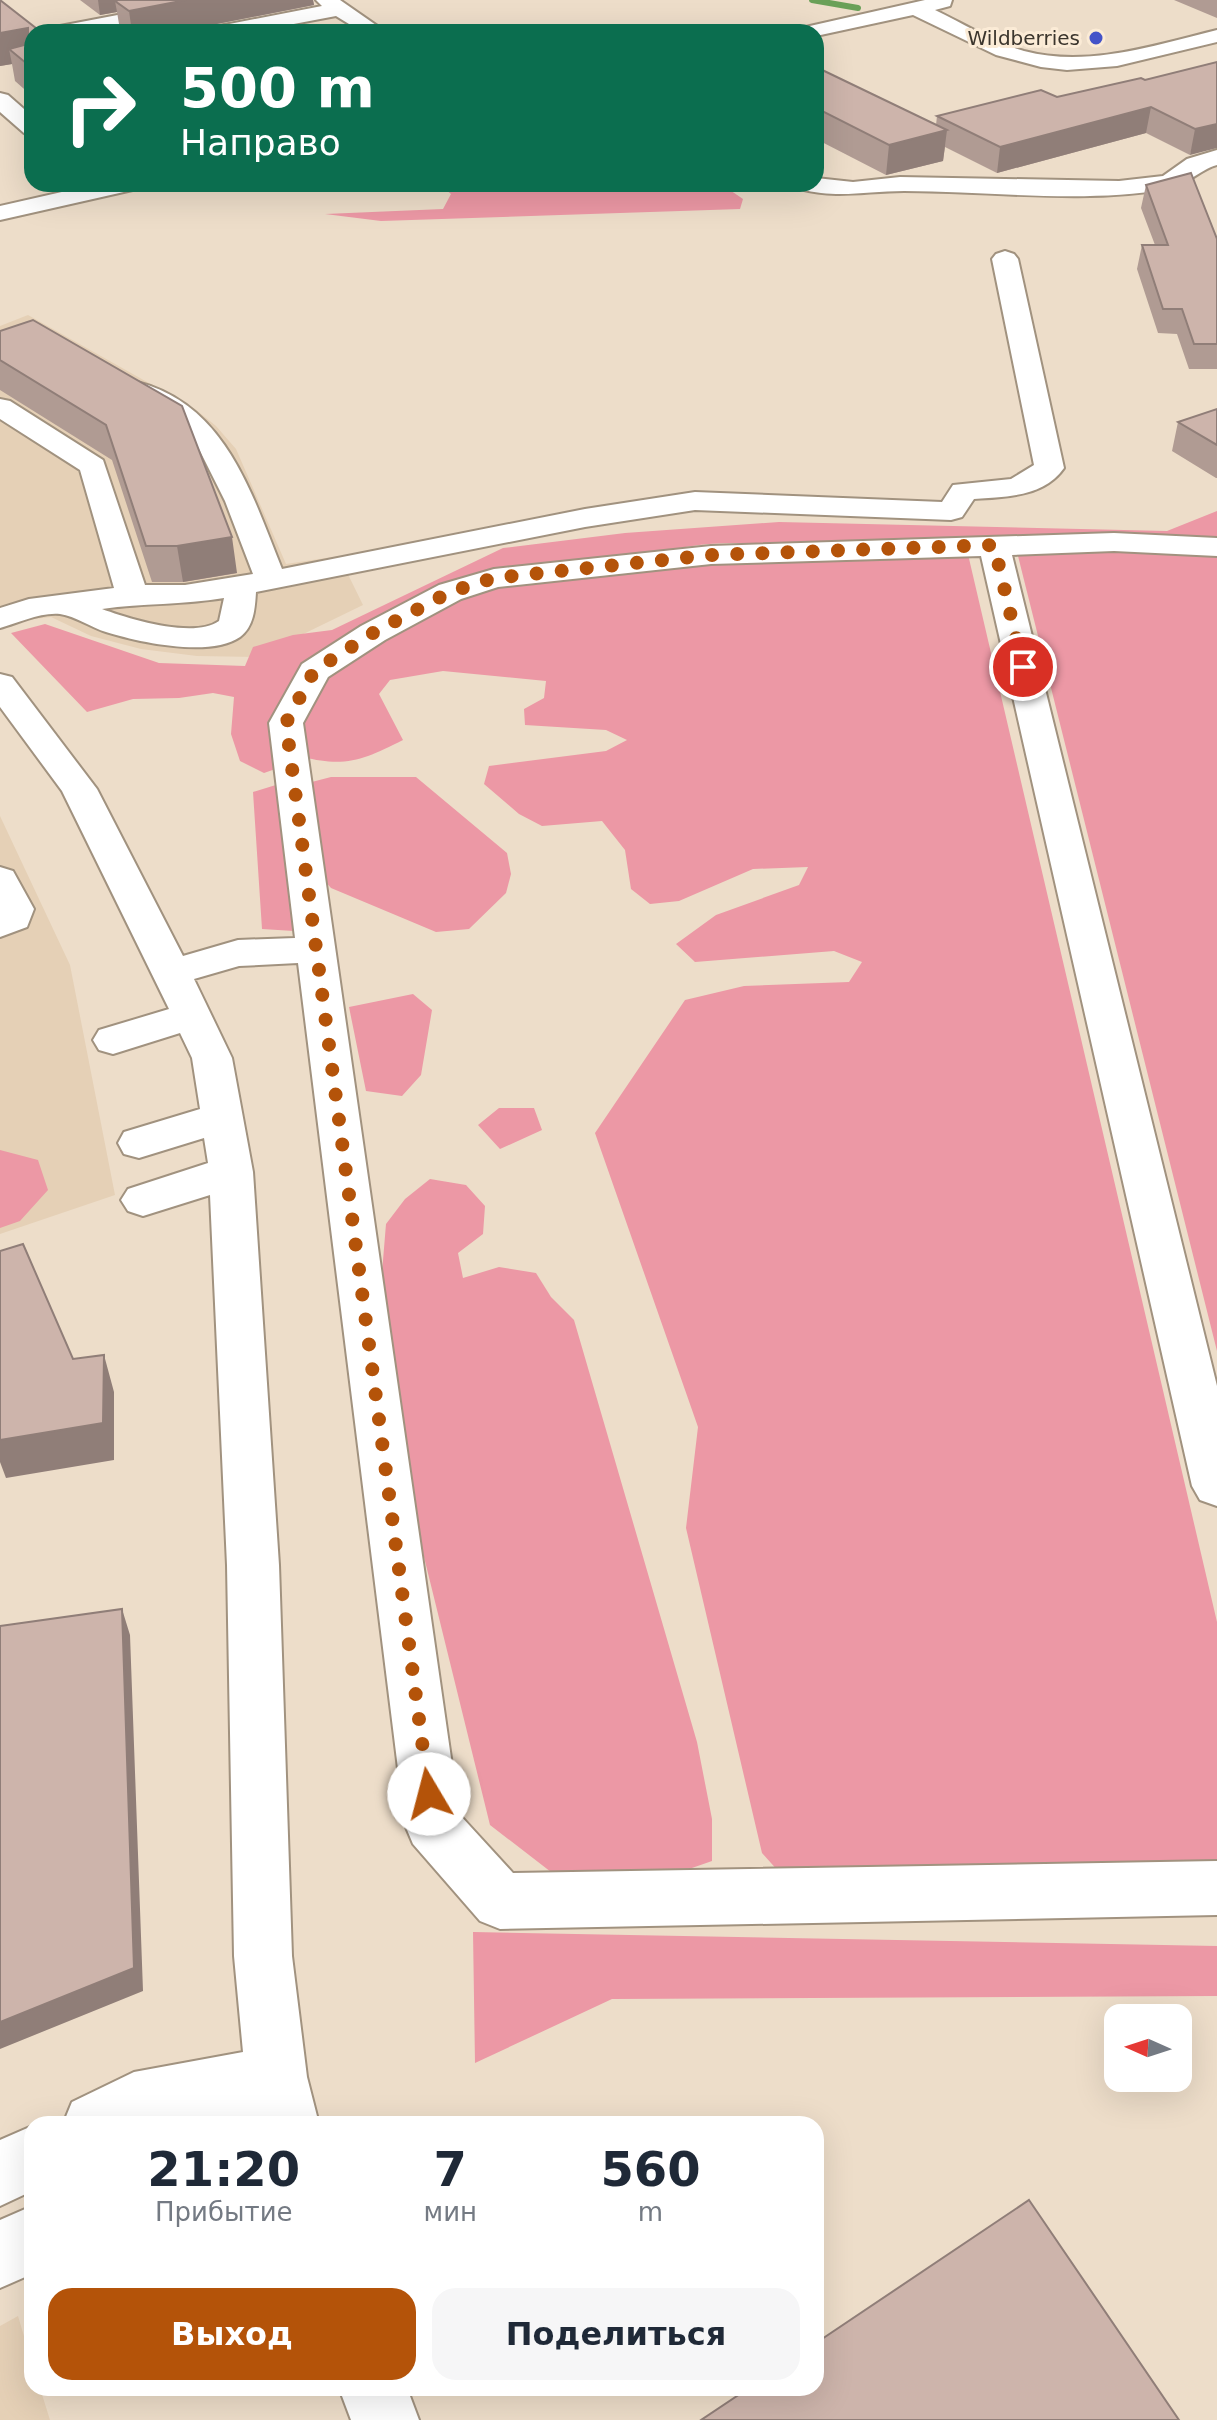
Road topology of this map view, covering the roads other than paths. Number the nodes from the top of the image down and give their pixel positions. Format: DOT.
graph roads {
  1 [pos="228,0"];
  2 [pos="950,0"];
  3 [pos="332,4"];
  4 [pos="915,8"];
  5 [pos="102,24"];
  6 [pos="251,24"];
  7 [pos="363,24"];
  8 [pos="824,28"];
  9 [pos="1217,36"];
  10 [pos="0,100"];
  11 [pos="24,132"];
  12 [pos="1217,157"];
  13 [pos="824,186"];
  14 [pos="24,190"];
  15 [pos="93,192"];
  16 [pos="2,212"];
  17 [pos="1005,259"];
  18 [pos="110,374"];
  19 [pos="0,407"];
  20 [pos="994,545"];
  21 [pos="1217,547"];
  22 [pos="256,582"];
  23 [pos="132,595"];
  24 [pos="65,604"];
  25 [pos="0,618"];
  26 [pos="0,684"];
  27 [pos="0,879"];
  28 [pos="0,925"];
  29 [pos="315,950"];
  30 [pos="172,972"];
  31 [pos="192,1016"];
  32 [pos="113,1040"];
  33 [pos="224,1117"];
  34 [pos="139,1143"];
  35 [pos="231,1172"];
  36 [pos="143,1200"];
  37 [pos="1217,1486"];
  38 [pos="1217,1888"];
  39 [pos="282,2101"];
  40 [pos="109,2116"];
  41 [pos="240,2116"];
  42 [pos="24,2161"];
  43 [pos="0,2174"];
  44 [pos="24,2242"];
  45 [pos="0,2256"];
  46 [pos="376,2396"];
  47 [pos="385,2420"];
  1 -- 5 [label="street"];
  2 -- 4 [label="street"];
  3 -- 6 [label="street"];
  3 -- 7 [label="street"];
  4 -- 8 [label="street"];
  4 -- 9 [label="street"];
  10 -- 11 [label="street"];
  12 -- 13 [label="street"];
  14 -- 16 [label="street"];
  15 -- 16 [label="street"];
  17 -- 22 [label="street"];
  18 -- 22 [label="street"];
  19 -- 23 [label="street"];
  20 -- 21 [label="street"];
  20 -- 29 [label="street"];
  20 -- 37 [label="street"];
  22 -- 23 [label="street"];
  22 -- 24 [label="street"];
  23 -- 24 [label="street"];
  24 -- 25 [label="street"];
  26 -- 30 [label="street"];
  27 -- 28 [label="street"];
  29 -- 30 [label="street"];
  29 -- 38 [label="street"];
  30 -- 31 [label="street"];
  31 -- 32 [label="street"];
  31 -- 33 [label="street"];
  33 -- 34 [label="street"];
  33 -- 35 [label="street"];
  35 -- 36 [label="street"];
  35 -- 39 [label="street"];
  39 -- 40 [label="street"];
  39 -- 41 [label="street"];
  42 -- 43 [label="street"];
  44 -- 45 [label="street"];
  46 -- 47 [label="street"];
}
